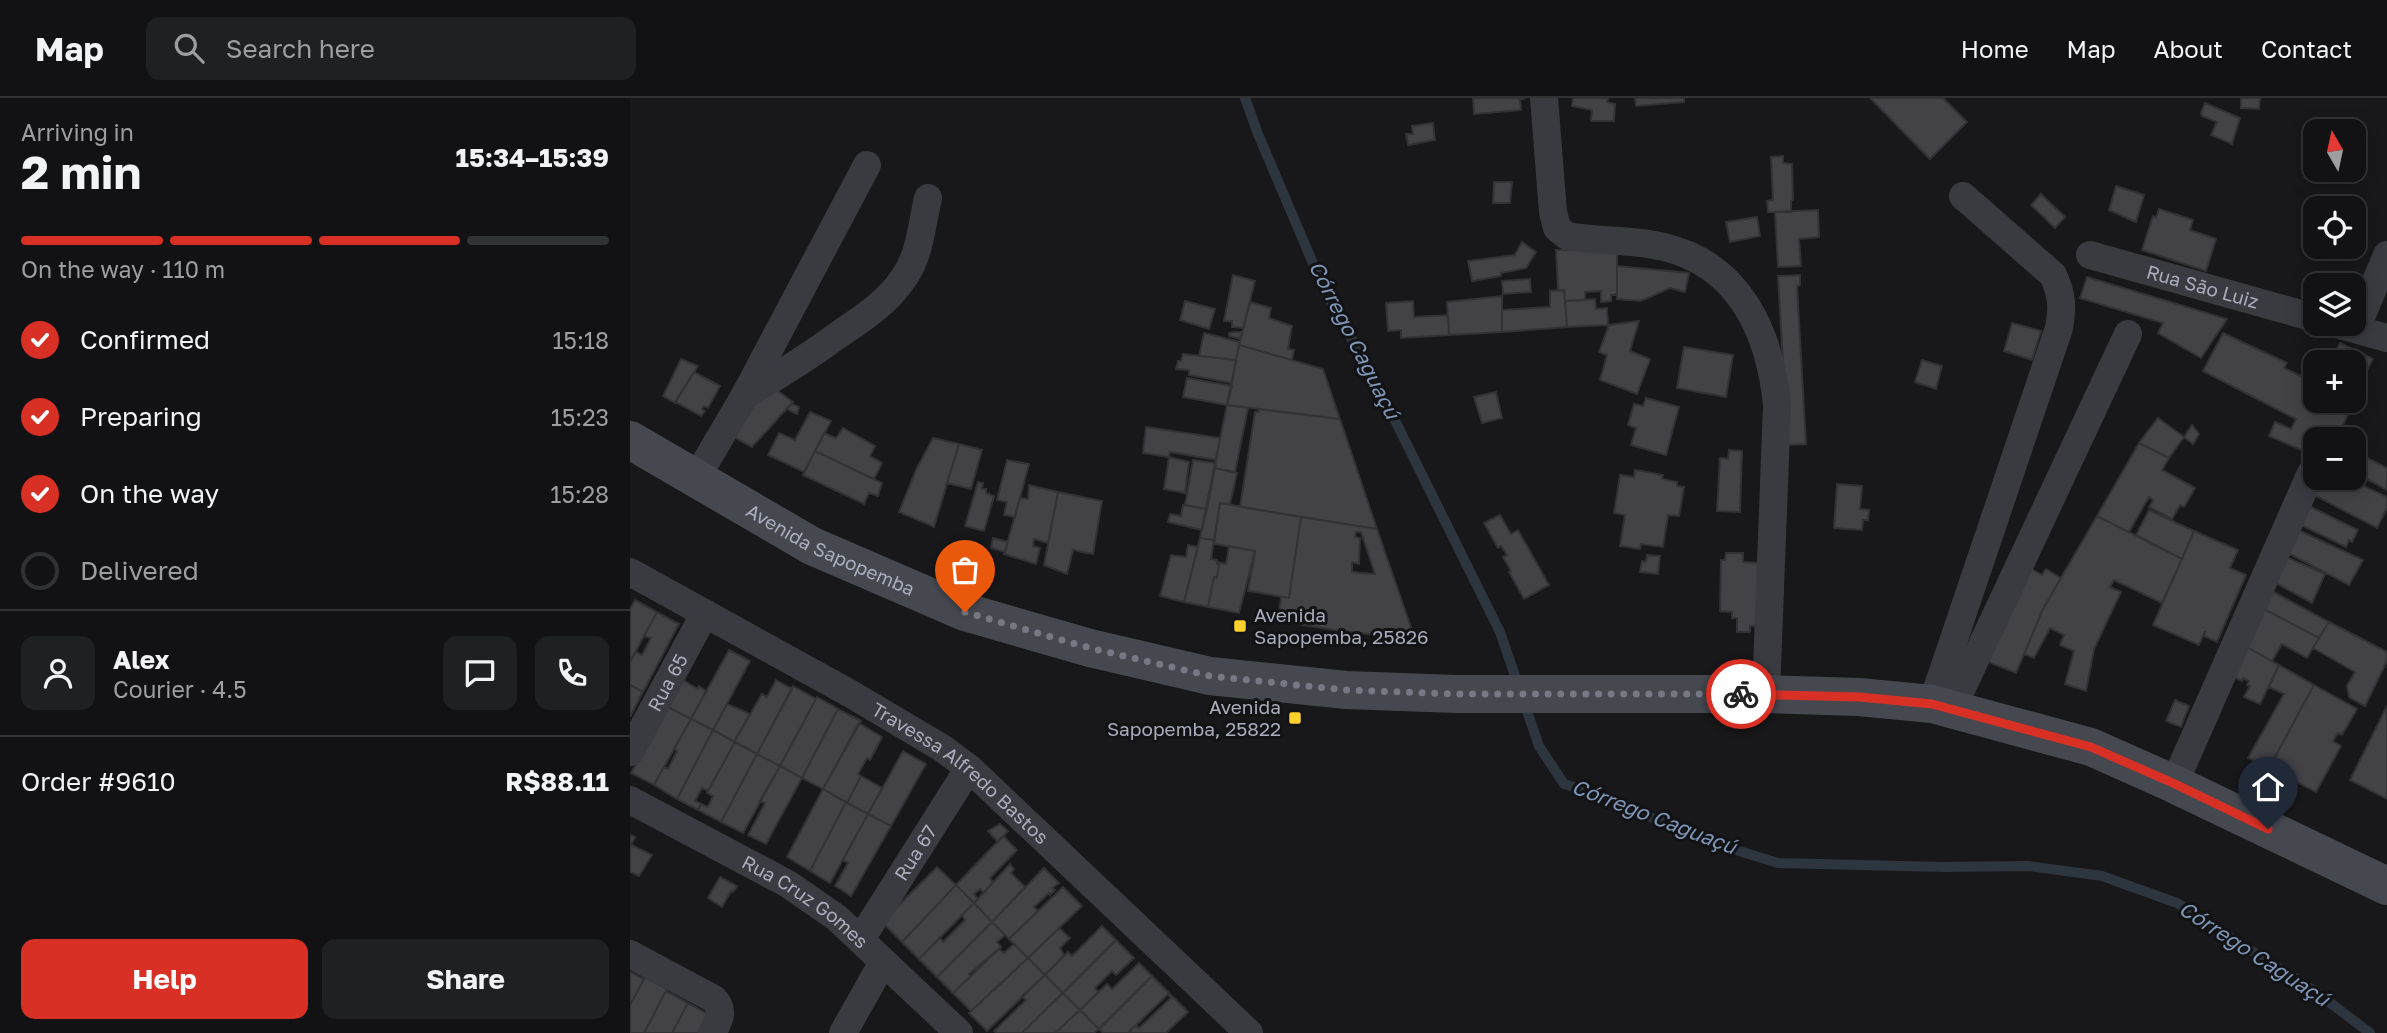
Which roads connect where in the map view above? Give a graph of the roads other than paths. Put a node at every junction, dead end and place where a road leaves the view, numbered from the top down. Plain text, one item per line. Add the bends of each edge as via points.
1 (1544, 98) edge
2 (867, 165) dead end
3 (1963, 196) dead end
4 (928, 198) dead end
5 (2090, 255) dead end
6 (2387, 256) edge
7 (2366, 292) edge
8 (2303, 315) edge
9 (2366, 332) edge
10 (2128, 334) dead end
11 (2387, 338) edge
12 (745, 395) junction
13 (630, 440) edge
14 (695, 480) junction
15 (2303, 490) edge
16 (630, 572) edge
17 (705, 613) junction
18 (1766, 694) junction
19 (1942, 706) junction
20 (630, 752) edge
21 (969, 768) junction
22 (2175, 784) junction
23 (630, 800) edge
24 (2386, 884) edge
25 (861, 939) junction
26 (630, 954) edge
27 (883, 962) junction
28 (716, 1023) edge
29 (1233, 1027) edge
30 (843, 1033) edge
31 (959, 1033) edge

1 - 18 street via 1557,228 1567,236 1660,246 1693,255 1719,273 1750,311 1766,345 1777,405
2 - 12 street
3 - 19 street via 2053,275 2063,307
4 - 12 street via 917,248 907,274 892,294 796,365
5 - 8 street, Rua São Luiz
6 - 7 street
9 - 11 street
10 - 19 street
12 - 14 street
13 - 14 main road, Avenida Sapopemba
14 - 18 main road, Avenida Sapopemba via 812,546 965,612 1210,676 1346,690 1456,694
15 - 22 street
16 - 17 street, Travessa Alfredo Bastos
17 - 20 street, Rua 65
17 - 21 street, Travessa Alfredo Bastos via 931,741
18 - 19 main road, Avenida Sapopemba
19 - 22 main road, Avenida Sapopemba via 2091,747
21 - 25 street, Rua 67
21 - 29 street, Travessa Alfredo Bastos
22 - 24 main road, Avenida Sapopemba
23 - 25 street, Rua Cruz Gomes via 788,884
25 - 27 street, Rua Cruz Gomes
26 - 28 street via 714,999 719,1005
27 - 30 street
27 - 31 street, Rua Cruz Gomes

